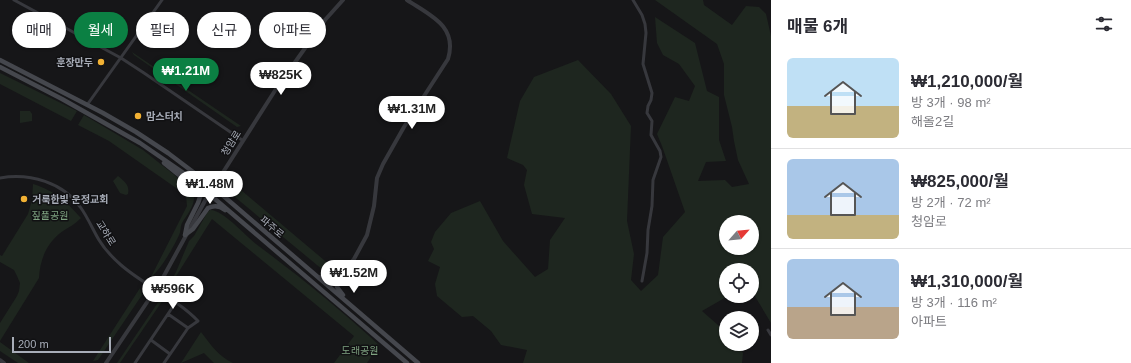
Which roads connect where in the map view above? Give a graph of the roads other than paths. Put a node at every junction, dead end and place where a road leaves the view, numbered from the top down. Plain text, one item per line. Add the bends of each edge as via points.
1 (14, 0) edge
2 (162, 0) edge
3 (343, 0) edge
4 (407, 0) edge
5 (633, 0) edge
6 (121, 58) junction
7 (0, 60) edge
8 (0, 66) edge
9 (87, 104) junction
10 (242, 140) junction
11 (153, 152) junction
12 (221, 174) junction
13 (197, 175) junction
14 (0, 178) edge
15 (213, 188) junction
16 (209, 193) junction
17 (226, 199) junction
18 (186, 235) junction
19 (262, 239) junction
20 (311, 272) junction
21 (338, 278) junction
22 (642, 281) dead end
23 (156, 290) junction
24 (176, 302) junction
25 (357, 310) junction
26 (168, 314) junction
27 (188, 328) junction
28 (768, 330) dead end
29 (771, 334) edge
30 (151, 340) junction
31 (170, 354) junction
32 (0, 360) edge
33 (4, 363) edge
34 (106, 363) edge
35 (135, 363) edge
36 (164, 363) edge
37 (407, 363) edge
38 (418, 363) edge

1 - 6 street
2 - 6 street
3 - 10 street, 청암로 via 298,56
4 - 21 street via 442,25 448,33 451,50 448,59 382,164 367,235 354,259
5 - 22 street via 645,24 643,64 652,92 647,113 652,121 651,135 661,157 653,180
6 - 9 street
6 - 10 street
7 - 9 main road, 파주로
8 - 11 main road, 파주로
9 - 13 main road, 파주로 via 136,132
10 - 12 street, 청암로
11 - 16 main road, 파주로
11 - 18 main road via 198,191 200,197 187,225
12 - 13 main road via 213,179
12 - 15 street, 청암로
12 - 17 main road via 219,186
13 - 15 main road, 파주로
14 - 23 street, 교하로 via 34,178 64,190 81,207 100,241 116,261
15 - 16 street, 청암로
15 - 17 main road, 파주로
16 - 18 street, 청암로
16 - 19 main road, 파주로
17 - 20 main road, 파주로
18 - 19 main road via 208,208 215,206 222,208
18 - 23 street, 청암로
19 - 37 main road, 파주로
20 - 21 main road via 327,280
20 - 25 main road, 파주로
21 - 25 main road via 337,287
23 - 24 street, 교하로
23 - 34 street, 청암로
24 - 26 street
24 - 27 street, 교하로 via 198,320
25 - 38 main road, 파주로
26 - 27 street
26 - 30 street
27 - 31 street
28 - 29 street
30 - 31 street
30 - 35 street
31 - 36 street
32 - 33 street

